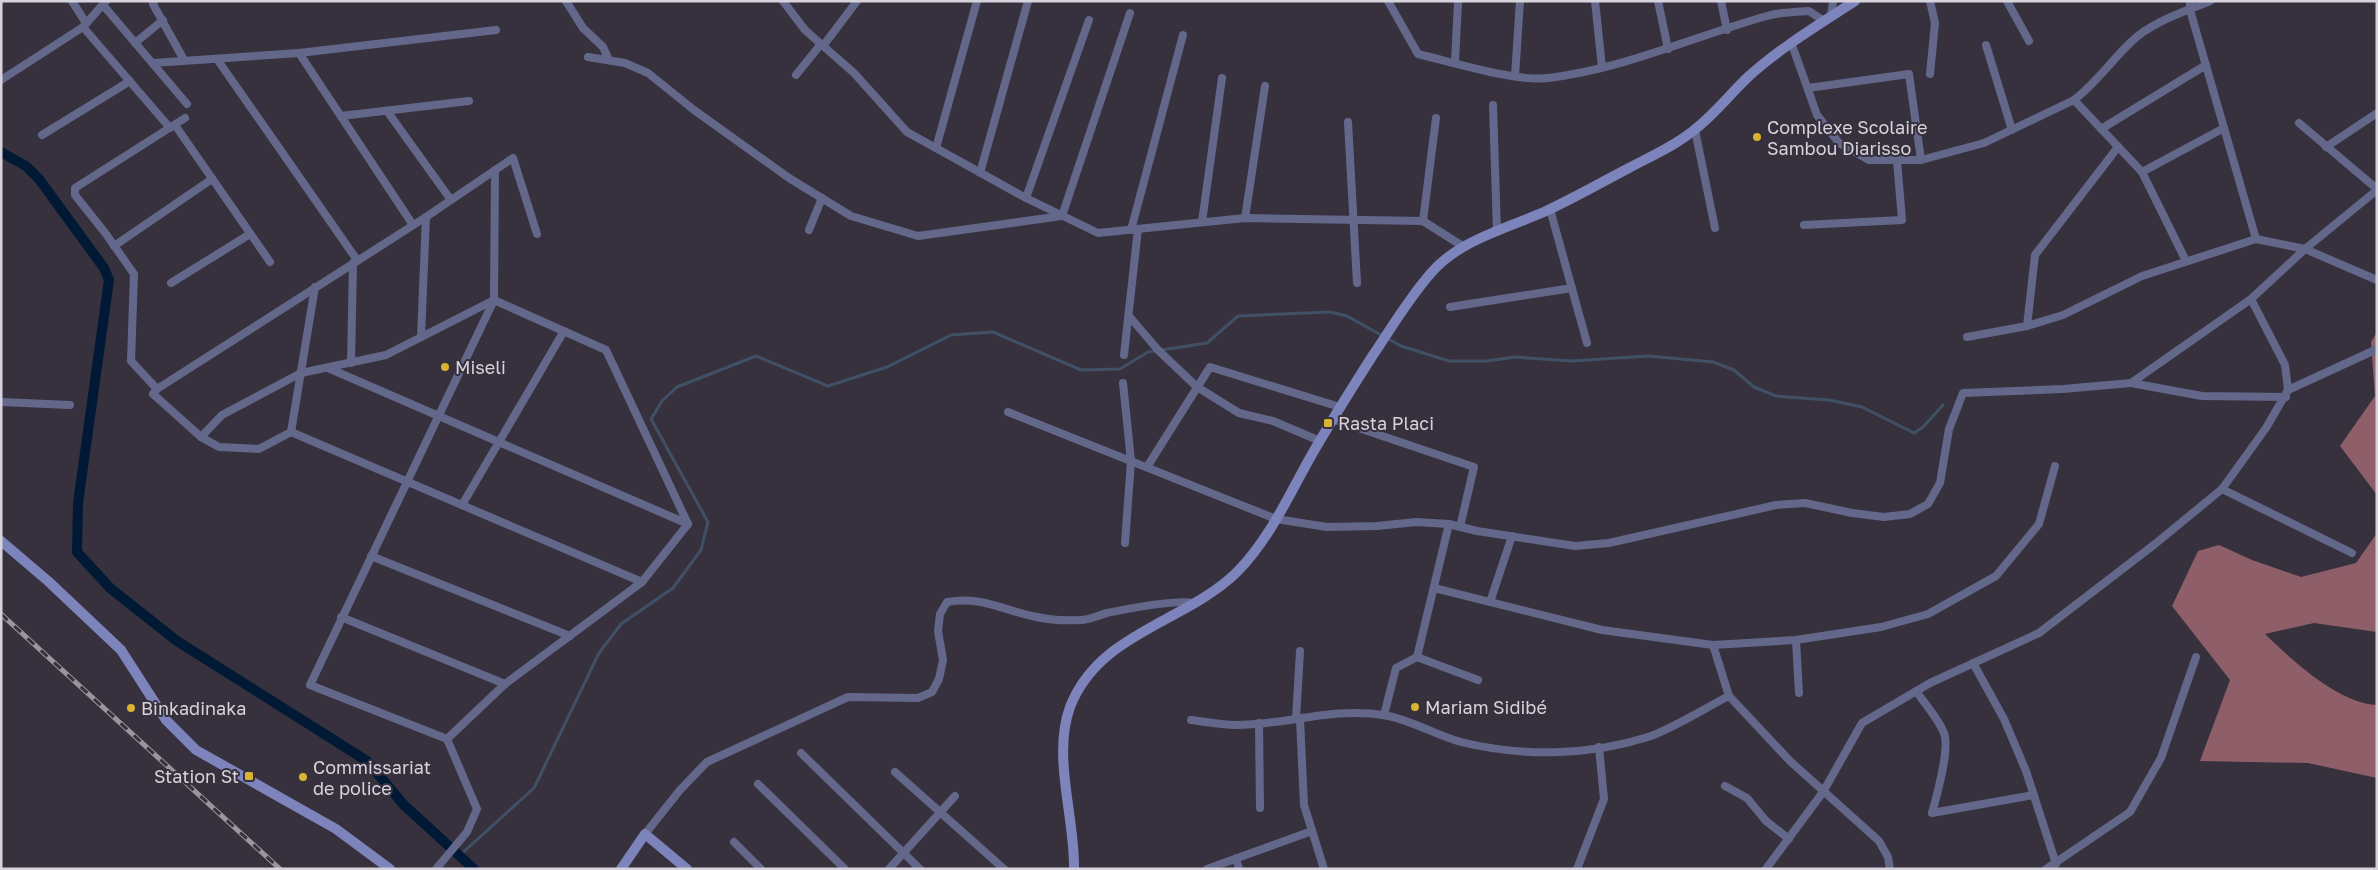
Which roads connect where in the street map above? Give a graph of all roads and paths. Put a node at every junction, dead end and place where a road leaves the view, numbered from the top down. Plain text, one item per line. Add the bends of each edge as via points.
1 (72, 1) edge
2 (154, 1) edge
3 (566, 1) edge
4 (782, 1) edge
5 (857, 1) edge
6 (977, 1) edge
7 (1028, 1) edge
8 (1388, 1) edge
9 (1458, 1) edge
10 (1520, 1) edge
11 (1595, 1) edge
12 (1658, 1) edge
13 (1721, 1) edge
14 (1833, 1) edge
15 (1855, 1) edge
16 (1930, 1) edge
17 (2007, 1) edge
18 (2190, 1) edge
19 (2210, 1) edge
20 (104, 3) edge
21 (2190, 10) junction
22 (1130, 13) dead end
23 (1828, 19) junction
24 (163, 20) junction
25 (1088, 20) dead end
26 (85, 25) junction
27 (496, 30) dead end
28 (1726, 30) junction
29 (1183, 35) dead end
30 (2028, 41) dead end
31 (1791, 42) junction
32 (135, 43) junction
33 (822, 45) junction
34 (1986, 45) dead end
35 (1668, 49) junction
36 (299, 53) junction
37 (588, 57) dead end
38 (217, 58) junction
39 (184, 60) junction
40 (609, 60) junction
41 (153, 63) junction
42 (1455, 63) junction
43 (2206, 65) junction
44 (1602, 67) junction
45 (1930, 74) dead end
46 (796, 75) dead end
47 (1515, 76) junction
48 (1222, 78) dead end
49 (1, 80) edge
50 (130, 81) junction
51 (1265, 86) dead end
52 (1808, 88) junction
53 (2074, 100) junction
54 (469, 101) dead end
55 (187, 104) dead end
56 (1493, 105) dead end
57 (387, 111) junction
58 (341, 116) junction
59 (2376, 117) edge
60 (185, 118) dead end
61 (1436, 118) dead end
62 (1348, 122) dead end
63 (2299, 123) dead end
64 (173, 127) junction
65 (2224, 128) junction
66 (2102, 129) junction
67 (1695, 130) junction
68 (2012, 130) junction
69 (42, 135) dead end
70 (2118, 147) junction
71 (2326, 147) junction
72 (936, 148) junction
73 (1897, 160) junction
74 (1921, 160) junction
75 (495, 170) junction
76 (2142, 172) junction
77 (980, 173) junction
78 (212, 179) junction
79 (2377, 190) edge
80 (822, 198) junction
81 (1026, 198) junction
82 (451, 200) junction
83 (1550, 209) junction
84 (1062, 216) junction
85 (426, 217) junction
86 (1245, 218) junction
87 (1354, 220) junction
88 (1423, 221) junction
89 (1202, 222) junction
90 (413, 225) junction
91 (1804, 225) dead end
92 (1715, 228) dead end
93 (809, 230) dead end
94 (1134, 230) junction
95 (1498, 232) junction
96 (250, 234) junction
97 (537, 234) dead end
98 (2256, 239) junction
99 (114, 246) junction
100 (1464, 247) junction
101 (2305, 249) junction
102 (2186, 261) junction
103 (270, 262) dead end
104 (355, 262) junction
105 (2377, 280) edge
106 (171, 283) dead end
107 (1357, 283) dead end
108 (315, 287) junction
109 (1572, 288) junction
110 (2252, 299) junction
111 (494, 300) junction
112 (1450, 307) dead end
113 (1129, 316) junction
114 (2027, 326) junction
115 (564, 331) junction
116 (421, 337) junction
117 (1967, 337) dead end
118 (1587, 344) dead end
119 (2375, 350) dead end
120 (1124, 355) dead end
121 (350, 363) junction
122 (328, 368) junction
123 (300, 373) junction
124 (1123, 383) dead end
125 (2131, 383) junction
126 (1197, 387) junction
127 (157, 389) junction
128 (2287, 394) junction
129 (1, 402) edge
130 (70, 405) dead end
131 (1340, 407) junction
132 (1008, 412) dead end
133 (438, 416) junction
134 (1332, 418) junction
135 (291, 432) junction
136 (201, 437) junction
137 (1320, 441) junction
138 (499, 442) junction
139 (1131, 461) junction
140 (2055, 466) dead end
141 (1147, 467) junction
142 (406, 481) junction
143 (2222, 489) junction
144 (462, 505) junction
145 (1276, 519) junction
146 (688, 524) junction
147 (1449, 524) junction
148 (1460, 527) junction
149 (1512, 536) junction
150 (1, 541) edge
151 (1125, 543) dead end
152 (2352, 553) dead end
153 (371, 556) junction
154 (642, 582) junction
155 (1434, 588) junction
156 (1490, 602) junction
157 (1194, 603) junction
158 (341, 617) junction
159 (570, 636) junction
160 (1796, 640) junction
161 (1713, 645) junction
162 (1300, 651) dead end
163 (1417, 657) junction
164 (2196, 657) dead end
165 (1973, 663) junction
166 (1478, 680) dead end
167 (505, 684) junction
168 (1916, 691) junction
169 (1799, 693) dead end
170 (1729, 696) junction
171 (1384, 715) junction
172 (1298, 719) junction
173 (1191, 720) dead end
174 (1259, 723) junction
175 (447, 739) junction
176 (1599, 747) junction
177 (800, 753) dead end
178 (895, 772) dead end
179 (758, 784) dead end
180 (1725, 786) dead end
181 (1823, 792) junction
182 (2034, 795) junction
183 (955, 796) dead end
184 (1260, 808) dead end
185 (940, 812) junction
186 (1312, 831) junction
187 (645, 834) junction
188 (1789, 839) junction
189 (734, 842) dead end
190 (903, 853) junction
191 (1236, 858) junction
192 (2056, 864) junction
193 (390, 869) edge
194 (436, 869) edge
195 (621, 869) edge
196 (687, 869) edge
197 (761, 869) edge
198 (845, 869) edge
199 (889, 869) edge
200 (920, 869) edge
201 (1004, 869) edge
202 (1074, 869) edge
203 (1207, 869) edge
204 (1240, 869) edge
205 (1324, 869) edge
206 (1577, 869) edge
207 (1766, 869) edge
208 (1890, 869) edge
209 (2046, 869) edge

1 - 26 street
2 - 24 street
3 - 40 street via 583,28 603,47
4 - 33 street
5 - 33 street
6 - 72 street
7 - 77 street
8 - 42 street via 1418,54
9 - 42 street
10 - 47 street
11 - 44 street
12 - 35 street
13 - 28 street
14 - 23 street
15 - 23 street
16 - 45 street via 1936,22
17 - 30 street
18 - 21 street
19 - 21 street
20 - 26 street
20 - 32 street
21 - 43 street
21 - 53 street via 2157,24 2132,41 2090,88
22 - 84 street
23 - 28 street via 1809,11 1769,15
23 - 31 street
24 - 32 street
24 - 39 street
25 - 81 street
26 - 49 street
26 - 50 street
27 - 36 street
28 - 35 street
29 - 94 street
31 - 52 street
31 - 67 street via 1750,76
32 - 41 street
33 - 46 street
33 - 72 street via 854,73 907,132
34 - 68 street
35 - 44 street
36 - 38 street
36 - 58 street
37 - 40 street
38 - 39 street
38 - 104 street
39 - 41 street
40 - 80 street via 648,73 694,110
41 - 55 street
42 - 47 street
43 - 65 street
43 - 66 street
44 - 47 street via 1548,78
48 - 89 street
50 - 64 street
50 - 69 street
51 - 86 street
52 - 73 street via 1818,115 1839,143 1869,160
52 - 74 street via 1910,74
53 - 66 street
53 - 68 street
54 - 57 street
56 - 95 street
57 - 58 street
57 - 82 street
58 - 90 street
59 - 71 street
60 - 64 street
61 - 88 street
62 - 87 street
63 - 71 street
64 - 78 street
64 - 99 street via 75,188 75,195
65 - 76 street
65 - 98 street
66 - 70 street
67 - 83 street
67 - 92 street
68 - 74 street via 1984,144
70 - 76 street
70 - 114 street via 2035,255
71 - 79 street
72 - 77 street
73 - 74 street
73 - 91 street via 1902,220
75 - 82 street
75 - 97 street via 513,158
75 - 111 street
76 - 102 street
77 - 81 street
78 - 96 street
78 - 99 street
79 - 101 street
80 - 84 street via 851,216 918,236
80 - 93 street
81 - 84 street
82 - 85 street
83 - 95 street
83 - 109 street
84 - 94 street via 1098,233
85 - 90 street
85 - 116 street
86 - 87 street
86 - 89 street
87 - 88 street
87 - 107 street
88 - 100 street
89 - 94 street
90 - 104 street
94 - 113 street
95 - 100 street
96 - 103 street
96 - 106 street
98 - 101 street
98 - 102 street
99 - 127 street via 134,274 131,361
100 - 131 street via 1433,270 1401,312
101 - 105 street
101 - 110 street
102 - 114 street via 2142,276 2063,315
104 - 108 street
104 - 121 street
108 - 123 street
108 - 127 street
109 - 112 street
109 - 118 street
110 - 125 street
110 - 128 street via 2285,365
111 - 115 street
111 - 116 street
111 - 133 street
113 - 120 street
113 - 126 street via 1158,350
114 - 117 street
115 - 138 street
115 - 146 street via 606,350
116 - 121 street via 386,355
119 - 128 street
121 - 122 street
122 - 123 street
122 - 133 street
123 - 135 street
123 - 136 street via 222,415
124 - 139 street
125 - 128 street via 2202,396
125 - 149 street via 1963,393 1949,428 1940,484 1928,504 1910,514 1852,513 1805,503 1776,505 1609,543 1574,546
126 - 131 street via 1210,367
126 - 137 street via 1239,413 1273,421
126 - 141 street
127 - 136 street via 153,394
128 - 143 street
129 - 130 street
131 - 134 street
132 - 139 street
133 - 138 street
133 - 142 street
134 - 137 street
134 - 148 street via 1474,467
135 - 136 street via 259,449 220,447
135 - 142 street
137 - 145 street
138 - 144 street
138 - 146 street
139 - 141 street
139 - 151 street
140 - 160 street via 2039,524 1996,576 1928,614 1881,627
141 - 145 street
142 - 144 street
142 - 153 street
143 - 152 street
143 - 165 street via 2039,633
144 - 154 street
145 - 147 street via 1327,527 1416,522
145 - 157 street via 1256,550 1236,572
146 - 154 street
147 - 148 street
147 - 155 street
148 - 149 street
149 - 156 street
150 - 193 street via 121,650 166,720 196,750 336,829
153 - 158 street
153 - 159 street
154 - 159 street
155 - 156 street
155 - 163 street
156 - 161 street via 1602,630
157 - 187 street via 1145,607 1084,620 1051,620 990,603 965,599 947,602 940,614 938,631 943,660 932,692 918,698 848,697 707,762
157 - 202 street via 1134,635 1106,655 1091,671 1070,709 1065,733 1064,775
158 - 167 street
158 - 175 street via 310,685
159 - 167 street
160 - 161 street
160 - 169 street
161 - 170 street
162 - 172 street
163 - 166 street
163 - 171 street via 1396,668
164 - 192 street via 2161,758 2130,812
165 - 168 street
165 - 182 street via 2004,719
167 - 175 street
168 - 181 street via 1862,723
168 - 182 street via 1944,734 1940,783 1932,813
170 - 176 street via 1649,736
170 - 181 street
171 - 172 street via 1336,712
171 - 176 street via 1460,742 1506,751 1536,754
172 - 174 street
172 - 186 street via 1304,805
173 - 174 street via 1236,725
174 - 184 street
175 - 194 street via 477,809 467,832
176 - 206 street via 1604,800
177 - 190 street
178 - 185 street
179 - 198 street
180 - 188 street via 1747,798 1766,821
181 - 188 street
181 - 208 street via 1879,841 1888,857
182 - 192 street
183 - 185 street
185 - 190 street
185 - 201 street
186 - 191 street
186 - 205 street
187 - 195 street
187 - 196 street
188 - 207 street
189 - 197 street
190 - 199 street
190 - 200 street
191 - 203 street
191 - 204 street
192 - 209 street

